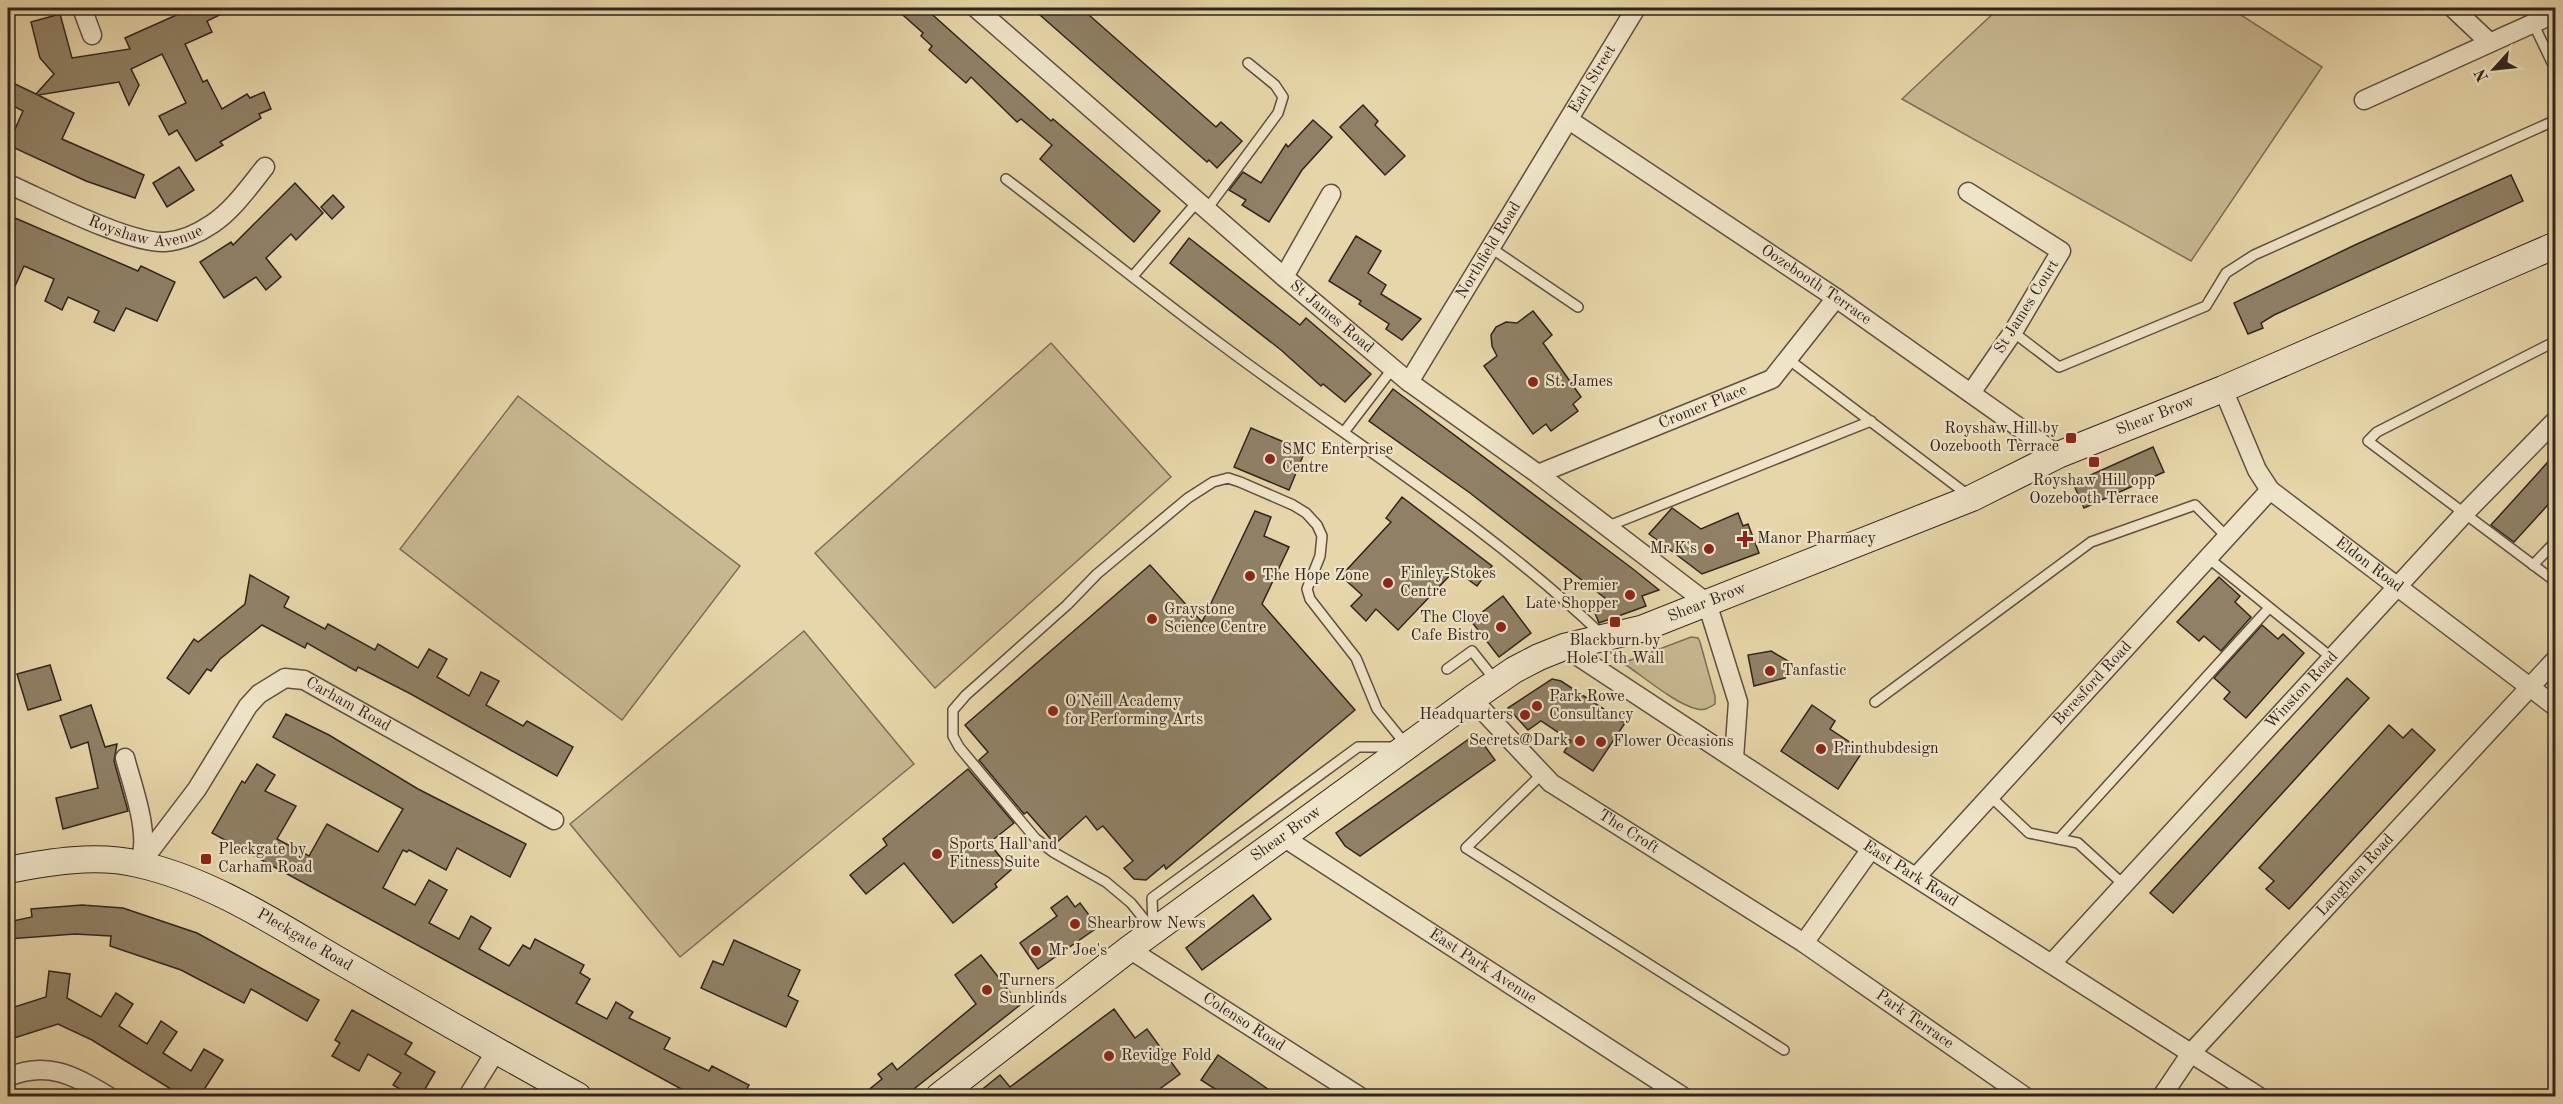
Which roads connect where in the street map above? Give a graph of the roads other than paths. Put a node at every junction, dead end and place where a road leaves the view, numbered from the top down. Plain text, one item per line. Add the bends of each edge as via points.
1 (82, 8) edge
2 (976, 8) edge
3 (1636, 8) edge
4 (2453, 8) edge
5 (2556, 13) edge
6 (2533, 23) junction
7 (92, 35) dead end
8 (2488, 42) junction
9 (1248, 63) dead end
10 (2556, 71) edge
11 (2364, 100) dead end
12 (1569, 120) junction
13 (2556, 120) edge
14 (265, 167) dead end
15 (1006, 178) dead end
16 (8, 184) edge
17 (1968, 192) dead end
18 (1331, 194) dead end
19 (1202, 205) junction
20 (2556, 245) edge
21 (1491, 248) junction
22 (1133, 276) junction
23 (1284, 277) junction
24 (1836, 298) junction
25 (1578, 307) dead end
26 (2013, 332) junction
27 (2556, 341) edge
28 (1788, 359) junction
29 (1393, 368) junction
30 (1409, 382) junction
31 (2223, 389) junction
32 (1971, 393) junction
33 (2556, 420) edge
34 (1871, 421) junction
35 (1344, 432) junction
36 (2058, 455) junction
37 (1538, 474) junction
38 (2270, 490) junction
39 (1972, 498) junction
40 (2464, 514) junction
41 (1606, 527) junction
42 (2226, 536) junction
43 (2556, 541) edge
44 (2207, 557) junction
45 (2533, 565) junction
46 (2556, 582) edge
47 (2399, 585) junction
48 (1707, 603) junction
49 (2269, 608) junction
50 (1605, 638) junction
51 (1564, 647) junction
52 (2332, 658) junction
53 (2556, 659) edge
54 (1447, 669) dead end
55 (1496, 682) junction
56 (2529, 685) junction
57 (1472, 699) junction
58 (1875, 702) dead end
59 (2556, 707) edge
60 (1407, 746) junction
61 (126, 758) dead end
62 (1734, 758) junction
63 (1542, 774) junction
64 (1990, 796) junction
65 (554, 820) dead end
66 (1283, 837) junction
67 (2059, 839) junction
68 (1871, 849) junction
69 (139, 864) junction
70 (8, 870) edge
71 (1916, 877) junction
72 (2124, 885) junction
73 (1153, 931) junction
74 (1804, 943) junction
75 (1129, 949) junction
76 (2052, 963) junction
77 (1784, 1050) dead end
78 (496, 1051) junction
79 (2191, 1053) junction
80 (8, 1077) edge
81 (108, 1096) edge
82 (468, 1096) edge
83 (578, 1096) edge
84 (939, 1096) edge
85 (1359, 1096) edge
86 (1682, 1096) edge
87 (2024, 1096) edge
88 (2162, 1096) edge
89 (2258, 1096) edge

1 - 7 street
2 - 19 street, St James Road
3 - 12 street, Earl Street
4 - 8 street
5 - 6 street
6 - 8 street
6 - 10 lane
8 - 11 street
9 - 19 lane via 1283,97 1278,113
12 - 21 street, Northfield Road
12 - 24 street, Oozebooth Terrace
13 - 26 lane via 2254,255 2226,273 2206,306 2059,368
14 - 16 street, Royshaw Avenue via 211,225 166,242 140,240
15 - 22 lane
17 - 26 street, St James Court via 2061,251
18 - 23 street
19 - 22 lane
19 - 23 street, St James Road
20 - 31 main road, Shear Brow
21 - 25 lane
21 - 30 street, Northfield Road
22 - 35 lane
23 - 29 street, St James Road
24 - 28 street, Cromer Place
24 - 32 street, Oozebooth Terrace
26 - 32 street, St James Court
27 - 40 lane via 2377,432 2368,441
28 - 34 lane
28 - 37 street, Cromer Place via 1772,379
29 - 30 street, St James Road
29 - 35 lane
30 - 37 street, St James Road
31 - 36 main road, Shear Brow
31 - 38 street, Eldon Road via 2257,471
32 - 36 street, Oozebooth Terrace
33 - 40 street, Winston Road
34 - 39 lane
34 - 41 lane
35 - 50 lane via 1556,590
36 - 39 main road, Shear Brow
37 - 41 street, St James Road
38 - 42 street, Beresford Road
38 - 47 street, Eldon Road
39 - 48 main road, Shear Brow
40 - 45 lane
40 - 47 street, Winston Road
41 - 48 street, St James Road
42 - 44 street, Beresford Road
42 - 58 lane via 2195,505 2091,542
43 - 45 lane
44 - 49 lane
44 - 64 street, Beresford Road
45 - 46 lane
47 - 52 street, Winston Road
47 - 56 street, Eldon Road
48 - 50 main road, Shear Brow via 1641,629
48 - 62 street via 1738,702
49 - 52 lane
49 - 67 lane
50 - 51 main road, Shear Brow
51 - 55 main road, Shear Brow
51 - 62 street, East Park Road
52 - 72 street, Winston Road
53 - 56 street, Langham Road
54 - 55 lane via 1472,651
55 - 57 main road, Shear Brow
56 - 59 street, Eldon Road
56 - 79 street, Langham Road
57 - 60 main road, Shear Brow
57 - 63 street, The Croft
60 - 66 main road, Shear Brow
60 - 73 lane via 1358,747 1152,898
60 - 73 lane via 1377,709 1356,658 1310,600 1307,590 1320,556 1322,536 1317,525 1293,505 1228,478 1213,482 1188,498 1096,574 953,710 953,736 959,747 1035,838 1106,882 1131,903
61 - 69 street via 142,831 143,855
62 - 68 street, East Park Road
63 - 74 street, The Croft
63 - 77 lane via 1466,848
64 - 67 lane via 2029,833
64 - 71 street, Beresford Road
65 - 69 street, Carham Road via 304,680 285,678 272,684 248,706 196,789
66 - 73 main road, Shear Brow
66 - 86 street, East Park Avenue
67 - 72 lane via 2078,843
68 - 71 street, East Park Road
68 - 74 street
69 - 70 main road, Pleckgate Road via 84,860
69 - 78 main road, Pleckgate Road via 246,907
71 - 76 street, East Park Road
72 - 76 street, Winston Road
73 - 75 main road, Shear Brow
74 - 87 street, Park Terrace
75 - 84 main road, Shear Brow
75 - 85 street, Colenso Road
76 - 79 street, East Park Road
78 - 82 street
78 - 83 main road, Pleckgate Road
79 - 88 street, Langham Road
79 - 89 street, East Park Road
80 - 81 street via 50,1068

